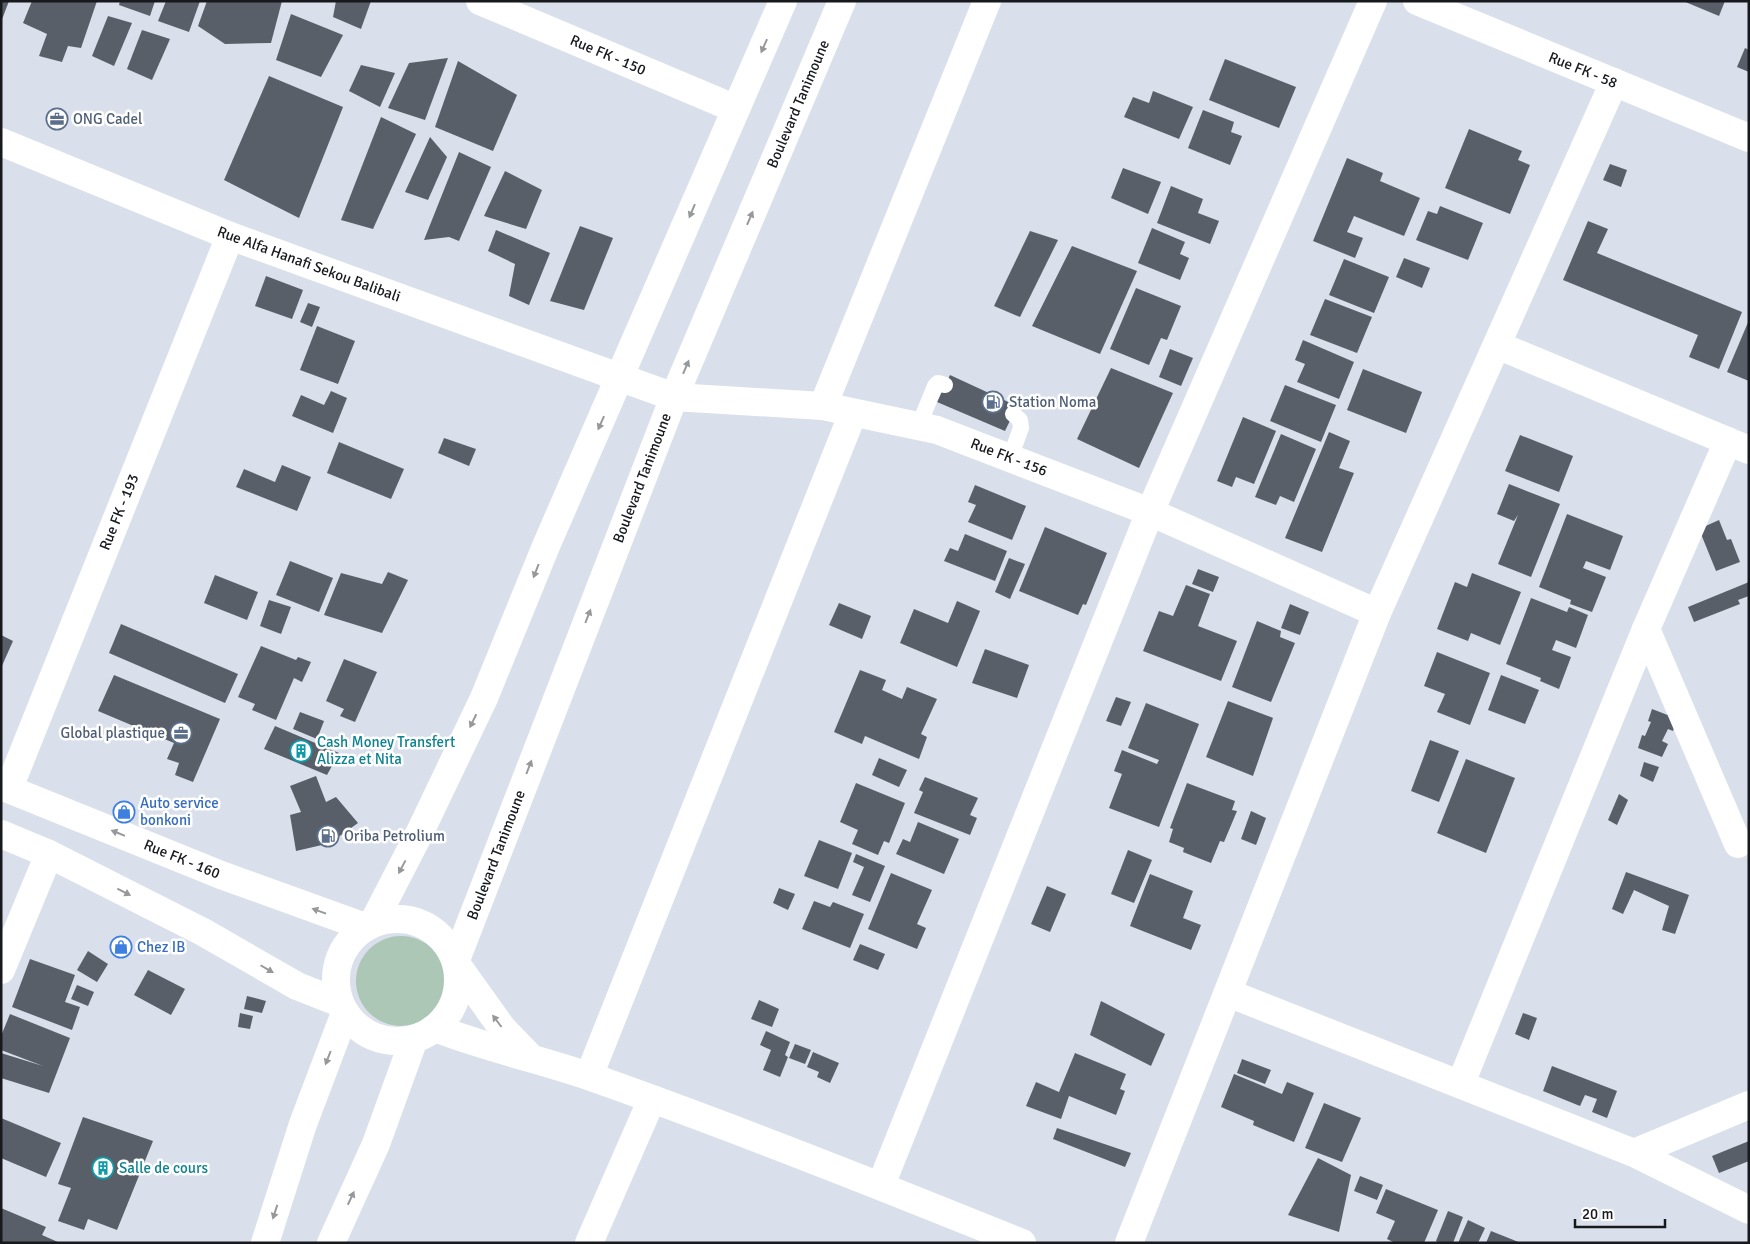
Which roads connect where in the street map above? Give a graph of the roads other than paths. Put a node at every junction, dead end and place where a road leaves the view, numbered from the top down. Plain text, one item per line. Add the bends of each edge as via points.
1 (480, 1) edge
2 (783, 1) edge
3 (842, 1) edge
4 (987, 1) edge
5 (1373, 1) edge
6 (1417, 1) edge
7 (1614, 82) junction
8 (736, 109) junction
9 (1749, 138) edge
10 (1, 142) edge
11 (230, 236) junction
12 (1496, 345) junction
13 (621, 378) junction
14 (945, 385) dead end
15 (674, 396) junction
16 (824, 406) junction
17 (854, 413) junction
18 (1013, 414) dead end
19 (919, 425) junction
20 (1738, 446) edge
21 (1010, 458) junction
22 (1150, 512) junction
23 (1378, 612) junction
24 (1646, 629) junction
25 (4, 787) edge
26 (1, 834) edge
27 (1738, 844) dead end
28 (49, 854) junction
29 (369, 925) junction
30 (457, 963) junction
31 (1, 970) edge
32 (1228, 993) junction
33 (343, 1008) junction
34 (425, 1033) junction
35 (530, 1057) junction
36 (589, 1076) junction
37 (1461, 1083) junction
38 (652, 1099) junction
39 (1749, 1105) edge
40 (1634, 1153) junction
41 (881, 1185) junction
42 (1749, 1210) edge
43 (265, 1243) edge
44 (331, 1243) edge
45 (589, 1243) edge
46 (1022, 1243) edge
47 (1129, 1243) edge

1 - 8 street, Rue FK - 150
2 -> 8 street
15 -> 3 street, Boulevard Tanimoune
4 - 16 street
5 - 22 street
6 - 7 street, Rue FK - 58
7 - 9 street, Rue FK - 58
7 - 12 street
8 -> 13 street
10 - 11 street, Rue Alfa Hanafi Sekou Balibali
11 - 13 street, Rue Alfa Hanafi Sekou Balibali
11 - 25 street, Rue FK - 193 via 15,773
12 - 20 street
12 - 23 street
13 - 15 street, Rue FK - 156
13 -> 29 street via 546,546 488,691 420,832
14 - 19 lane via 938,383 934,386
15 - 16 street, Rue FK - 156
30 -> 15 street, Boulevard Tanimoune
16 - 17 street, Rue FK - 156
17 - 19 street, Rue FK - 156
17 - 36 street
18 - 21 lane via 1020,420 1021,428
19 - 21 street, Rue FK - 156
20 - 24 street
21 - 22 street, Rue FK - 156
22 - 23 street, Rue FK - 156
22 - 41 street
23 - 32 street
24 - 27 street
24 - 37 street
29 -> 25 street, Rue FK - 160 via 221,875
26 - 28 street
28 - 31 street
28 -> 33 street
29 - 30 street via 392,918 413,920 442,937
29 - 33 street via 344,947 338,961 336,975
30 - 34 street via 459,982 456,1000 448,1016
35 -> 30 street via 502,1028
32 - 37 street
32 - 47 street
33 - 34 street via 355,1025 382,1039 399,1041
33 -> 43 street
34 - 35 street
44 -> 34 street
35 - 36 street
36 - 38 street
37 - 40 street
38 - 41 street
38 - 45 street
39 - 40 street
40 - 42 street
41 - 46 street

